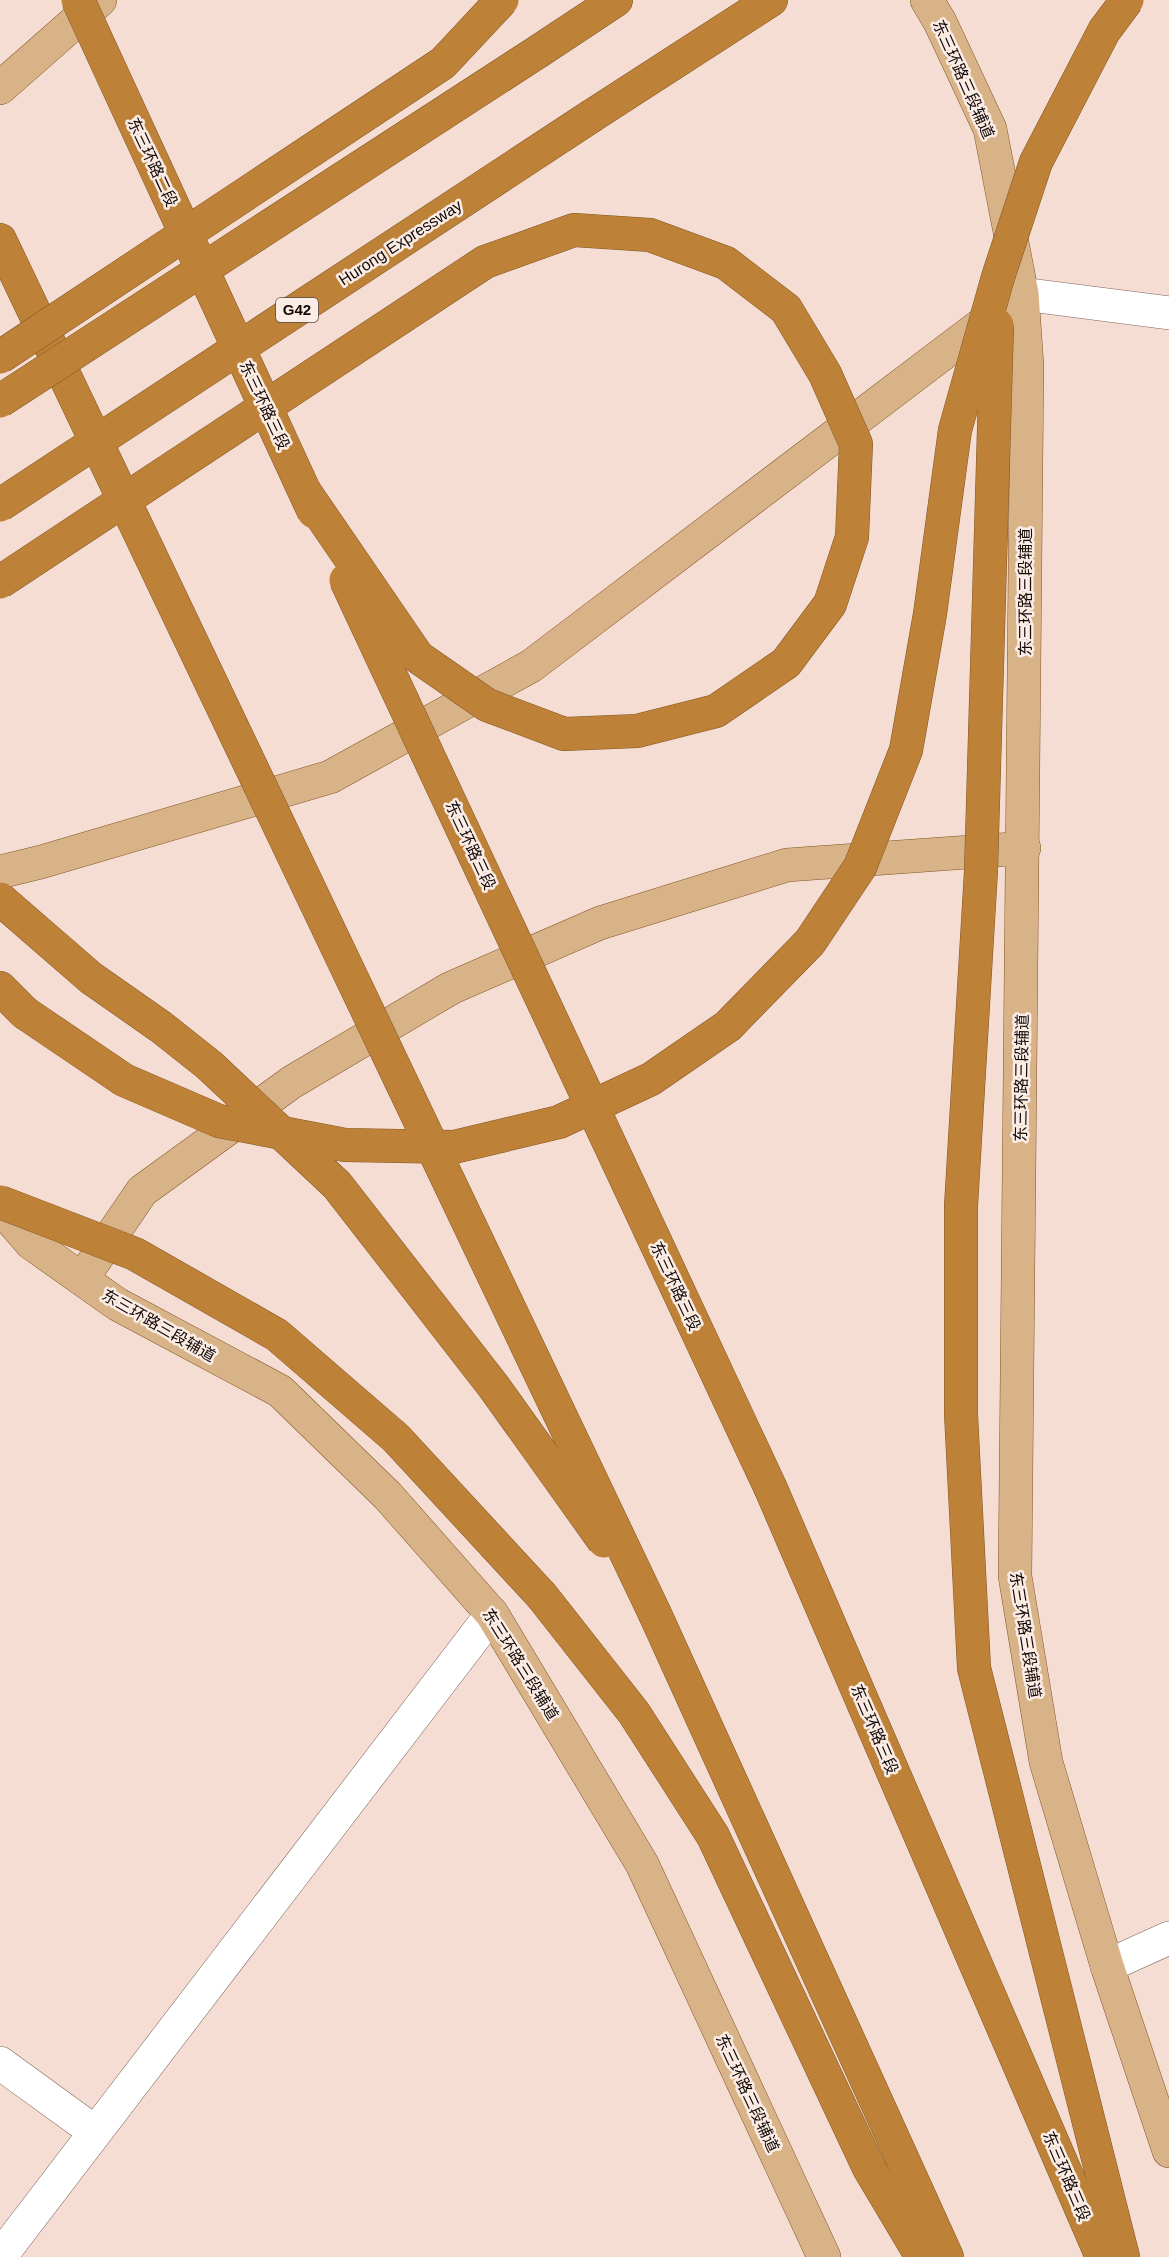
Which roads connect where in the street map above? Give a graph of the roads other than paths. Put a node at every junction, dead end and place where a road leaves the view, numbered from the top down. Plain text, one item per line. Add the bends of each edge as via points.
1 (78, 0) edge
2 (100, 0) edge
3 (502, 0) edge
4 (616, 0) edge
5 (771, 0) edge
6 (927, 0) edge
7 (1127, 0) edge
8 (0, 88) edge
9 (0, 240) edge
10 (1010, 286) junction
11 (1169, 313) edge
12 (228, 325) joint
13 (0, 357) edge
14 (0, 401) edge
15 (305, 492) junction
16 (0, 505) edge
17 (0, 582) edge
18 (1023, 848) junction
19 (0, 872) edge
20 (0, 899) edge
21 (0, 988) edge
22 (0, 1202) edge
23 (0, 1207) edge
24 (82, 1279) junction
25 (492, 1614) junction
26 (655, 1614) junction
27 (1169, 1938) edge
28 (1107, 1966) junction
29 (0, 2063) edge
30 (95, 2132) junction
31 (1169, 2151) edge
32 (0, 2257) edge
33 (824, 2257) edge
34 (922, 2257) edge
35 (947, 2257) edge
36 (1102, 2257) edge
37 (1123, 2257) edge

1 - 12 highway, 东三环路二段, bridge
2 - 8 main road
3 - 13 highway, bridge via 443,63
4 - 14 highway, bridge
5 - 16 highway, Hurong Expressway / G42, bridge
6 - 10 main road, 东三环路三段辅道 via 990,129
7 - 10 highway, bridge via 1104,31 1036,162
9 - 26 highway, bridge
10 - 11 street
10 - 18 main road, 东三环路三段辅道 via 1027,366
10 - 19 main road via 521,672 330,777
10 - 21 highway, bridge via 955,430 930,614 906,750 860,867 810,942 728,1026 651,1079 559,1122 454,1148 345,1144 219,1121 124,1080 25,1013
10 - 37 highway, bridge via 961,1206 960,1414 974,1668
12 - 15 highway, 东三环路三段, bridge
15 - 17 highway, bridge via 418,657 487,705 564,734 637,731 716,711 786,663 830,604 852,537 856,444 825,374 786,309 726,264 650,235 574,230 485,262
15 - 36 highway, 东三环路三段, bridge via 771,1489
18 - 24 main road via 787,865 600,923 451,988 292,1082 142,1191
18 - 28 main road, 东三环路三段辅道 via 1015,1576 1046,1762
20 - 26 highway, bridge via 91,978 209,1065 337,1185 494,1387
22 - 34 highway, bridge via 135,1254 277,1335 396,1438 542,1596 634,1713 712,1836 869,2168
23 - 24 main road, 东三环路三段辅道 via 31,1243
24 - 25 main road, 东三环路三段辅道 via 117,1304 280,1391 388,1496
25 - 30 street
25 - 33 main road, 东三环路三段辅道 via 642,1864
26 - 35 highway
27 - 28 street
28 - 31 main road, 东三环路三段辅道
29 - 30 street
30 - 32 street

